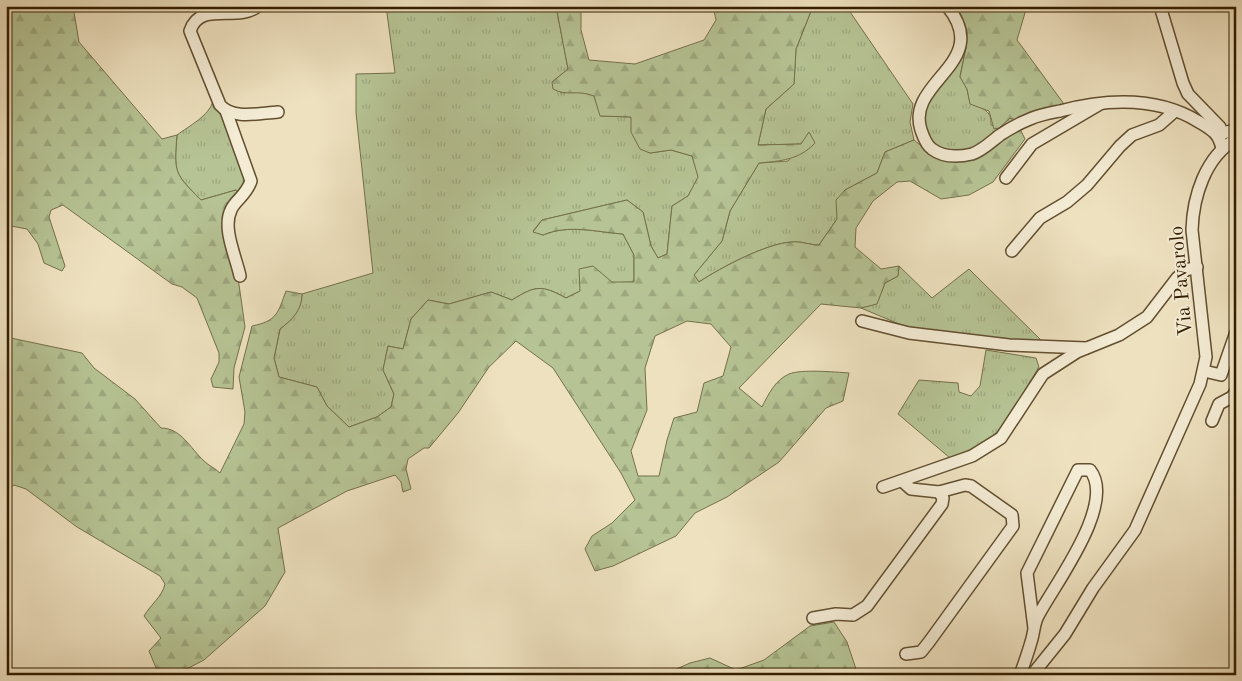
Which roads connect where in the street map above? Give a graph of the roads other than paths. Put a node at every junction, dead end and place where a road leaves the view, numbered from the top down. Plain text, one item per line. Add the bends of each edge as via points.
1 (258, 6) edge
2 (947, 6) edge
3 (1160, 6) edge
4 (1102, 103) junction
5 (226, 111) junction
6 (1175, 111) junction
7 (278, 112) dead end
8 (1236, 130) edge
9 (1236, 139) edge
10 (1221, 140) junction
11 (1006, 178) dead end
12 (1012, 251) dead end
13 (1197, 267) junction
14 (240, 276) dead end
15 (862, 321) dead end
16 (1236, 332) edge
17 (1088, 348) junction
18 (1204, 372) junction
19 (1236, 391) edge
20 (1212, 421) dead end
21 (902, 481) junction
22 (884, 487) dead end
23 (939, 492) junction
24 (813, 618) dead end
25 (1034, 628) junction
26 (906, 654) dead end
27 (1020, 675) edge
28 (1032, 675) edge

1 - 5 street via 243,11 204,14 192,24 193,41
2 - 4 street via 954,14 961,37 959,50 948,71 930,89 919,108 919,124 932,149 957,157 975,153 1032,118
3 - 10 street via 1188,94 1220,127
4 - 6 street via 1166,106
4 - 11 street via 1032,144
5 - 7 street via 234,114
5 - 14 street via 251,181 247,192 231,209 228,223
6 - 10 street via 1210,128
6 - 12 street via 1159,125 1132,135 1100,174 1067,202 1040,218
8 - 10 street
9 - 10 street
10 - 13 street, Via Pavarolo via 1196,196 1192,230
13 - 17 street via 1186,270 1177,278 1146,317 1119,335
13 - 18 street, Via Pavarolo via 1206,357
15 - 17 street via 909,334
16 - 18 street via 1221,375
17 - 21 street via 1043,374 1001,438 972,456
18 - 28 street, Via Pavarolo via 1135,530 1065,634
19 - 20 street via 1219,404
21 - 22 street
21 - 23 street via 911,489
23 - 24 street via 942,504 868,606 853,615
23 - 26 street via 971,486 1006,509 1012,515 1013,526 921,652
25 - 25 street via 1026,573 1073,478 1078,470 1090,470 1097,494 1091,519 1067,568 1036,618
25 - 27 street

